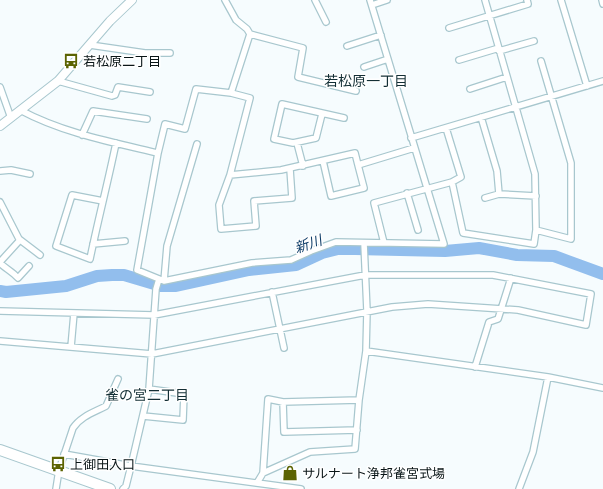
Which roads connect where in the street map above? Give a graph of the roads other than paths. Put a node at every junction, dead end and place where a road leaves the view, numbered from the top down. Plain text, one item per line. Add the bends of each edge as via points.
1 (132, 0) edge
2 (225, 0) edge
3 (315, 0) edge
4 (387, 0) edge
5 (484, 0) edge
6 (527, 0) edge
7 (561, 0) edge
8 (602, 0) edge
9 (371, 2) edge
10 (603, 4) edge
11 (490, 17) junction
12 (326, 22) dead end
13 (450, 28) dead end
14 (250, 34) junction
15 (380, 35) junction
16 (534, 41) dead end
17 (90, 45) junction
18 (347, 46) dead end
19 (499, 49) junction
20 (170, 53) dead end
21 (388, 59) junction
22 (459, 60) dead end
23 (541, 61) dead end
24 (364, 67) dead end
25 (507, 77) junction
26 (58, 80) junction
27 (603, 81) edge
28 (587, 86) junction
29 (0, 87) edge
30 (470, 89) dead end
31 (356, 91) dead end
32 (150, 92) dead end
33 (231, 93) junction
34 (551, 97) junction
35 (516, 106) junction
36 (20, 110) junction
37 (322, 114) junction
38 (481, 117) junction
39 (10, 118) junction
40 (147, 118) dead end
41 (344, 118) dead end
42 (0, 126) edge
43 (446, 128) junction
44 (82, 135) junction
45 (411, 138) junction
46 (116, 143) junction
47 (297, 143) junction
48 (197, 144) dead end
49 (414, 148) junction
50 (158, 152) junction
51 (323, 161) junction
52 (358, 165) junction
53 (303, 166) junction
54 (290, 169) junction
55 (0, 171) edge
56 (30, 174) dead end
57 (230, 175) junction
58 (452, 182) junction
59 (427, 188) junction
60 (407, 193) junction
61 (500, 194) junction
62 (536, 196) junction
63 (485, 198) dead end
64 (103, 201) junction
65 (0, 202) edge
66 (418, 230) dead end
67 (536, 230) junction
68 (20, 240) junction
69 (125, 241) dead end
70 (384, 243) junction
71 (93, 244) junction
72 (364, 247) junction
73 (40, 254) dead end
74 (0, 262) edge
75 (29, 266) dead end
76 (365, 275) junction
77 (511, 278) junction
78 (161, 281) junction
79 (272, 292) junction
80 (502, 309) junction
81 (0, 311) edge
82 (367, 311) junction
83 (74, 313) junction
84 (154, 315) junction
85 (281, 330) junction
86 (0, 341) edge
87 (71, 347) junction
88 (284, 348) dead end
89 (366, 351) junction
90 (152, 354) junction
91 (475, 367) junction
92 (548, 377) junction
93 (118, 379) dead end
94 (603, 388) edge
95 (149, 389) junction
96 (359, 400) junction
97 (283, 402) junction
98 (143, 416) junction
99 (357, 430) junction
100 (0, 450) edge
101 (64, 454) junction
102 (132, 466) junction
103 (59, 470) junction
104 (263, 473) junction
105 (257, 483) junction
106 (56, 489) edge
107 (110, 489) edge
108 (123, 489) edge
109 (301, 489) edge
110 (519, 489) edge

1 - 17 street
2 - 14 street via 236,20 247,28
3 - 12 street
4 - 9 street
5 - 11 street
6 - 11 street via 528,4
7 - 28 street
8 - 10 street
9 - 15 street
11 - 13 street
11 - 19 street
14 - 31 street via 303,48 298,77
14 - 33 street
15 - 18 street
15 - 21 street
16 - 19 street
17 - 20 street via 145,53
17 - 26 street
19 - 22 street
19 - 25 street
21 - 24 street
21 - 45 street
23 - 34 street
25 - 30 street
25 - 35 street
26 - 32 street via 112,96 118,87
26 - 36 street
27 - 28 street
28 - 34 street
29 - 39 street
33 - 50 street via 196,89 185,129 165,124
33 - 57 street via 250,98
34 - 35 street
34 - 67 street via 571,163 571,239
35 - 38 street
35 - 62 street via 536,174
36 - 39 street
36 - 44 street
37 - 41 street
37 - 47 street via 316,138
37 - 47 street via 282,104 274,139
38 - 43 street
38 - 61 street via 497,171
39 - 42 street
40 - 44 street via 93,111
43 - 45 street
43 - 58 street via 461,177
44 - 46 street
45 - 49 street
46 - 50 street
46 - 64 street
47 - 53 street
48 - 78 street via 166,246
49 - 52 street
49 - 59 street
50 - 78 street via 137,270
51 - 52 street via 355,153
51 - 52 street via 331,196 364,188
51 - 53 street
53 - 54 street
54 - 57 street
54 - 57 street via 292,198 254,201 256,226 221,229 220,205
55 - 56 street via 11,170
58 - 59 street
58 - 67 street via 463,233 534,244
59 - 60 street
59 - 70 street via 444,244
60 - 66 street
60 - 70 street via 374,203
61 - 62 street
61 - 63 street
62 - 67 street
64 - 71 street
64 - 71 street via 72,195 56,246 90,259
65 - 68 street
68 - 73 street
68 - 74 street
69 - 71 street
70 - 72 street
72 - 76 street
72 - 78 street via 336,242 291,260 252,263
74 - 75 street via 18,278
76 - 77 street via 493,275
76 - 79 street
76 - 82 street
77 - 80 street
77 - 80 street via 591,294 586,325 518,310
78 - 84 street via 156,289
79 - 84 street
79 - 85 street
80 - 82 street via 428,304
80 - 91 street via 498,319 489,322
81 - 83 street
82 - 85 street
82 - 89 street
83 - 84 street
83 - 87 street
84 - 90 street
85 - 88 street
85 - 90 street
86 - 87 street
87 - 90 street
89 - 91 street
89 - 96 street
90 - 95 street
91 - 92 street
92 - 94 street
92 - 110 street via 533,452
93 - 101 street via 106,406 77,422
95 - 98 street
95 - 98 street via 184,394 183,420
96 - 97 street
96 - 99 street
97 - 99 street via 284,432
97 - 104 street via 268,399
98 - 102 street
99 - 104 street via 355,449 310,452
100 - 103 highway
101 - 102 street
101 - 103 street
102 - 105 street
102 - 108 street
103 - 106 street
103 - 107 highway
104 - 105 street
105 - 109 street

